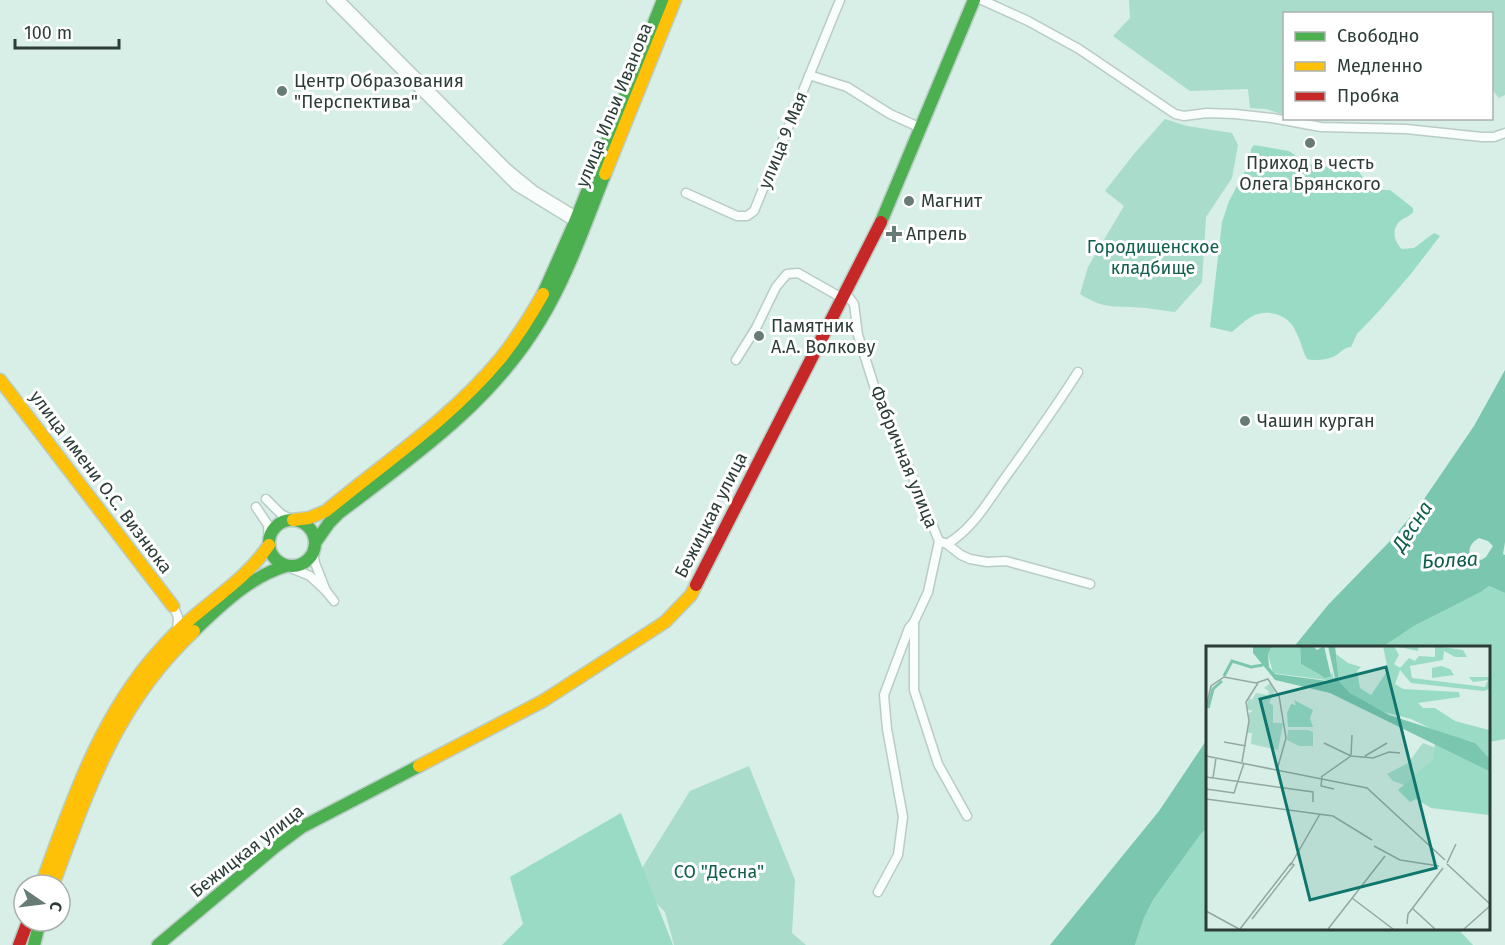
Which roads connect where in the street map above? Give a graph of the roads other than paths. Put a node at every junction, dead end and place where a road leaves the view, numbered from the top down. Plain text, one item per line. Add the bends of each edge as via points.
1 (331, 0) edge
2 (340, 0) edge
3 (663, 0) edge
4 (675, 0) edge
5 (840, 0) edge
6 (974, 0) edge
7 (982, 0) edge
8 (809, 75) junction
9 (921, 128) junction
10 (1505, 133) edge
11 (686, 193) dead end
12 (581, 222) junction
13 (844, 295) junction
14 (736, 360) dead end
15 (1078, 372) dead end
16 (0, 380) edge
17 (266, 499) dead end
18 (256, 507) dead end
19 (293, 520) junction
20 (943, 542) junction
21 (269, 545) junction
22 (314, 548) junction
23 (286, 566) junction
24 (1090, 584) dead end
25 (326, 591) junction
26 (334, 601) dead end
27 (173, 606) junction
28 (199, 611) junction
29 (914, 622) junction
30 (176, 633) junction
31 (967, 816) dead end
32 (45, 873) edge
33 (58, 873) edge
34 (878, 892) dead end
35 (158, 945) edge

1 - 12 street via 516,186
2 - 12 street via 507,168
3 - 12 main road, улица Ильи Иванова
4 - 12 main road, улица Ильи Иванова
5 - 8 street, улица 9 Мая
6 - 9 main road, Бежицкая улица
7 - 10 street via 1079,49 1175,114 1235,114 1321,127 1406,129 1482,137
8 - 9 street via 847,87
8 - 11 street, улица 9 Мая via 754,211 737,216
9 - 13 main road, Бежицкая улица
12 - 19 main road via 520,333 478,384 427,431 326,511
12 - 22 main road via 548,311 492,386 434,439 339,513
13 - 14 street via 798,273 787,274
13 - 20 street, Фабричная улица via 854,304 858,335 877,395
13 - 35 main road, Бежицкая улица via 691,595 665,622 543,701 302,827
15 - 20 street via 974,520 957,538
16 - 27 main road, улица имени О.С. Визнюка
17 - 19 street
18 - 21 street via 268,525
19 - 21 main road via 273,530
19 - 22 main road via 306,525 314,536
20 - 24 street, Фабричная улица via 970,559 1006,561
20 - 29 street, Фабричная улица
21 - 23 main road via 274,558
21 - 28 main road via 260,560
22 - 23 main road via 299,566
22 - 25 street via 315,563
23 - 25 street via 309,576
23 - 33 main road via 265,572 200,624 146,683 99,764
25 - 26 street
27 - 28 street via 186,612
27 - 30 street via 178,618
28 - 30 main road
29 - 31 street, Фабричная улица via 914,690 938,764
29 - 34 street, Фабричная улица via 897,655 884,695 903,818 898,855
30 - 32 main road via 138,678 103,731

